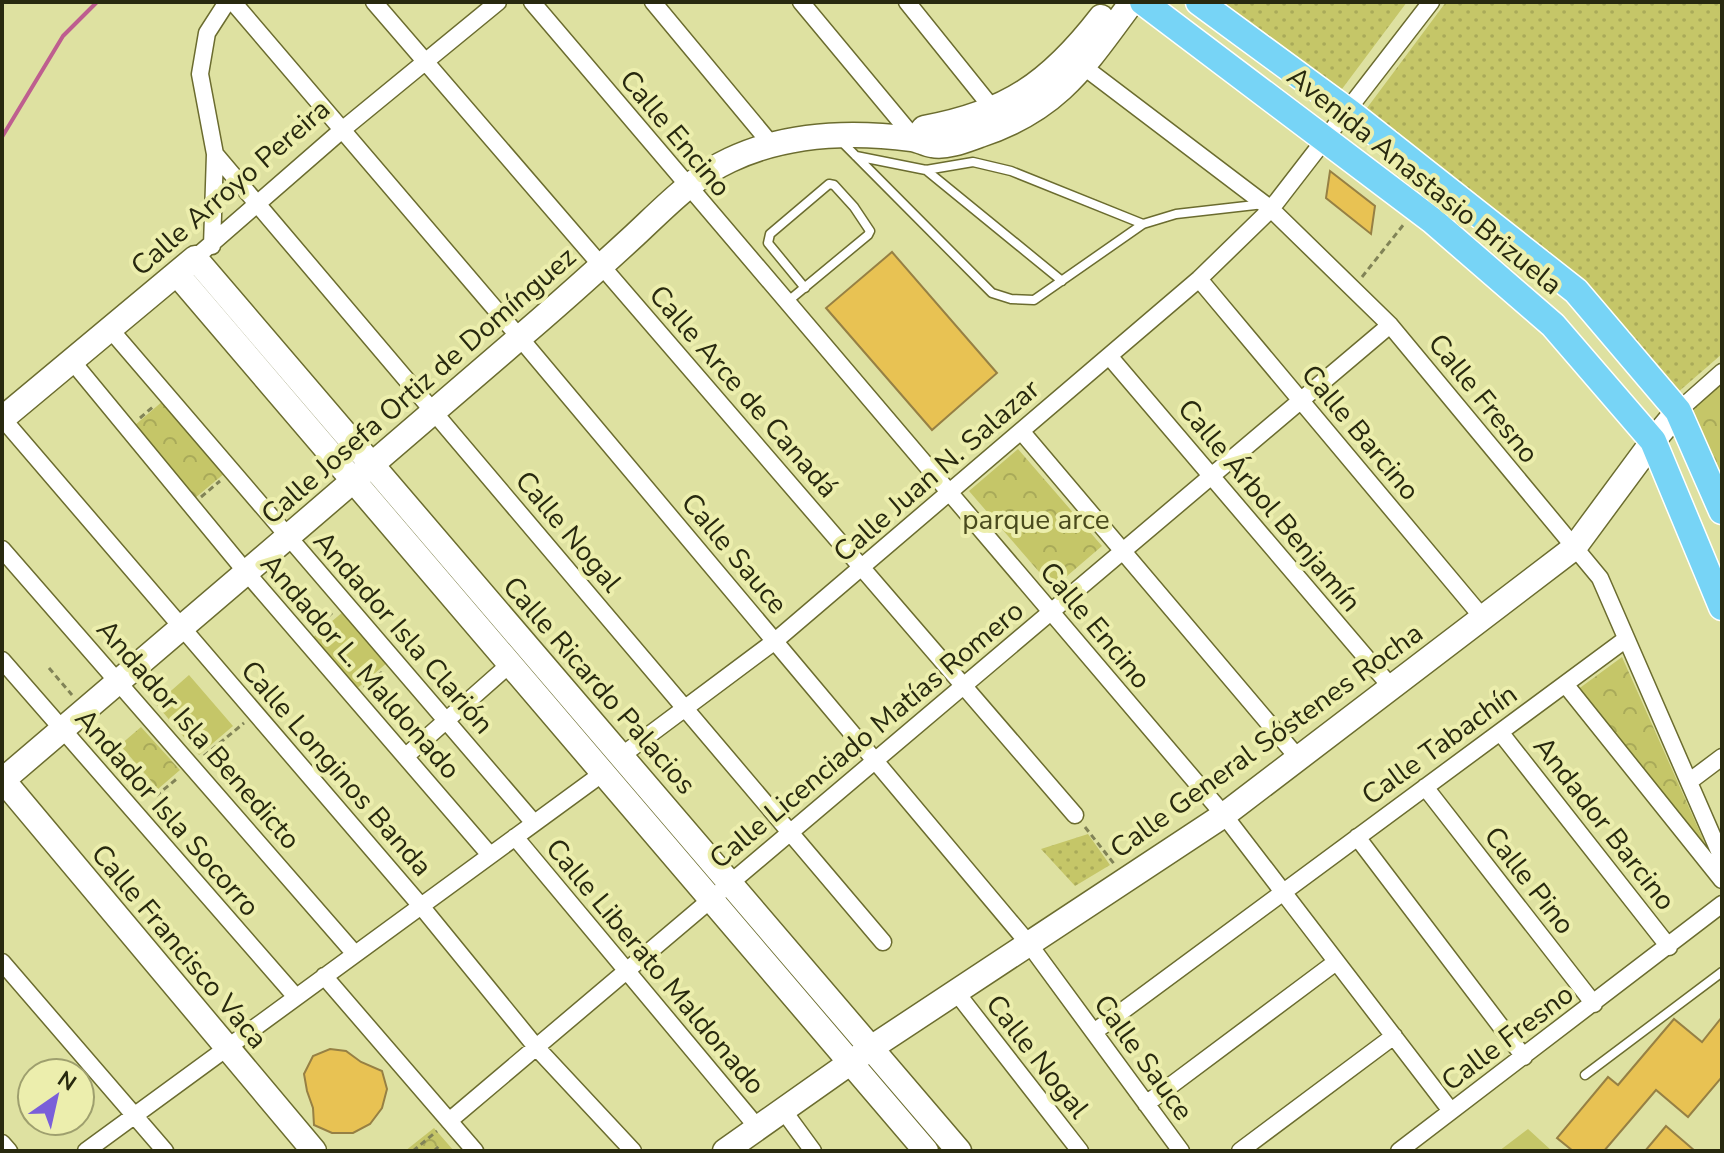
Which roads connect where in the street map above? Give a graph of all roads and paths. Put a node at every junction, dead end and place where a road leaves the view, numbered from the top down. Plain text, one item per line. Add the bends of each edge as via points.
1 (230, 2) edge
2 (374, 2) edge
3 (498, 2) edge
4 (532, 2) edge
5 (653, 2) edge
6 (801, 2) edge
7 (907, 2) edge
8 (1113, 2) edge
9 (1132, 2) edge
10 (1143, 2) edge
11 (1199, 2) edge
12 (1431, 2) edge
13 (424, 60) junction
14 (1084, 67) junction
15 (993, 109) junction
16 (1349, 112) junction
17 (342, 130) junction
18 (834, 134) junction
19 (915, 139) junction
20 (1327, 139) junction
21 (771, 144) junction
22 (215, 154) junction
23 (856, 156) junction
24 (926, 170) junction
25 (687, 187) junction
26 (258, 206) junction
27 (1269, 206) junction
28 (1417, 208) junction
29 (1143, 224) junction
30 (195, 259) junction
31 (601, 266) junction
32 (1199, 279) junction
33 (1062, 281) junction
34 (805, 288) junction
35 (1353, 288) junction
36 (787, 302) junction
37 (1390, 325) junction
38 (110, 329) junction
39 (520, 338) junction
40 (1109, 356) junction
41 (72, 361) junction
42 (1722, 372) edge
43 (167, 395) junction
44 (1301, 401) junction
45 (1678, 411) junction
46 (433, 412) junction
47 (2, 419) edge
48 (127, 429) junction
49 (1021, 431) junction
50 (1653, 441) junction
51 (373, 465) junction
52 (232, 471) junction
53 (1212, 476) junction
54 (354, 481) junction
55 (950, 493) junction
56 (191, 505) junction
57 (1722, 511) edge
58 (288, 537) junction
59 (1574, 548) junction
60 (2, 549) edge
61 (1123, 551) junction
62 (862, 568) junction
63 (246, 572) junction
64 (344, 603) junction
65 (1722, 607) edge
66 (1051, 612) junction
67 (1483, 618) junction
68 (182, 627) junction
69 (303, 638) junction
70 (1626, 639) junction
71 (775, 641) junction
72 (2, 660) edge
73 (394, 661) junction
74 (510, 664) junction
75 (119, 681) junction
76 (1565, 684) junction
77 (964, 686) junction
78 (1392, 688) junction
79 (354, 697) junction
80 (686, 709) junction
81 (445, 720) junction
82 (61, 730) junction
83 (1500, 732) junction
84 (406, 756) junction
85 (621, 756) junction
86 (1722, 757) edge
87 (1299, 759) junction
88 (874, 761) junction
89 (603, 773) junction
90 (2, 780) edge
91 (1690, 781) junction
92 (1425, 787) junction
93 (1075, 815) joint
94 (1224, 815) junction
95 (534, 823) junction
96 (790, 832) junction
97 (515, 837) junction
98 (1357, 837) junction
99 (490, 855) junction
100 (1722, 858) edge
101 (1126, 880) junction
102 (1722, 880) edge
103 (721, 891) junction
104 (1282, 892) junction
105 (1722, 904) edge
106 (421, 906) junction
107 (883, 942) dead end
108 (1029, 944) junction
109 (1669, 947) junction
110 (355, 954) junction
111 (2, 962) edge
112 (1336, 962) junction
113 (625, 972) junction
114 (1722, 972) edge
115 (324, 976) junction
116 (956, 992) junction
117 (296, 997) junction
118 (1594, 1004) junction
119 (1094, 1032) junction
120 (1394, 1036) junction
121 (536, 1047) junction
122 (226, 1048) junction
123 (871, 1048) junction
124 (1524, 1057) junction
125 (850, 1062) junction
126 (1585, 1075) dead end
127 (1146, 1104) junction
128 (783, 1110) junction
129 (1451, 1111) junction
130 (133, 1116) junction
131 (449, 1121) junction
132 (758, 1128) junction
133 (2, 1143) edge
134 (9, 1151) edge
135 (86, 1151) edge
136 (165, 1151) edge
137 (314, 1151) edge
138 (413, 1151) edge
139 (434, 1151) edge
140 (441, 1151) edge
141 (475, 1151) edge
142 (633, 1151) edge
143 (725, 1151) edge
144 (813, 1151) edge
145 (926, 1151) edge
146 (959, 1151) edge
147 (1080, 1151) edge
148 (1181, 1151) edge
149 (1240, 1151) edge
150 (1399, 1151) edge

1 - 17 street, Calle Sauce
1 - 22 street via 207,33 200,74
2 - 13 street, Calle Arce de Canadá
3 - 13 street, Calle Arroyo Pereira
4 - 25 street, Calle Encino
5 - 21 street
6 - 19 street
7 - 15 street
8 - 15 street, Calle Josefa Ortiz de Domínguez via 1052,73
9 - 14 street, Calle Josefa Ortiz de Domínguez
10 - 20 main road, Avenida Anastasio Brizuela
11 - 16 main road, Avenida Anastasio Brizuela
12 - 16 street, Calle Juan N. Salazar
13 - 17 street, Calle Arroyo Pereira
13 - 31 street, Calle Arce de Canadá
14 - 19 street, Calle Josefa Ortiz de Domínguez via 1043,106 1004,127 933,146
14 - 27 street, Calle Fresno
15 - 19 street, Calle Josefa Ortiz de Domínguez via 924,128
16 - 20 street, Calle Juan N. Salazar
16 - 45 main road, Avenida Anastasio Brizuela via 1576,291
17 - 26 street, Calle Arroyo Pereira
17 - 39 street, Calle Sauce
18 - 19 street, Calle Josefa Ortiz de Domínguez
18 - 21 street, Calle Josefa Ortiz de Domínguez
18 - 23 lane
20 - 27 street, Calle Juan N. Salazar
20 - 28 main road, Avenida Anastasio Brizuela
21 - 25 street, Calle Josefa Ortiz de Domínguez via 728,161
22 - 26 street, Calle Nogal
22 - 30 street
23 - 24 lane
23 - 33 lane via 992,293 1034,300
24 - 29 lane via 973,162 1011,171
24 - 33 lane
25 - 31 street, Calle Josefa Ortiz de Domínguez
25 - 36 street, Calle Encino
26 - 30 street, Calle Arroyo Pereira
26 - 46 street, Calle Nogal
27 - 29 lane via 1176,214
27 - 32 street, Calle Juan N. Salazar
27 - 35 street, Calle Fresno
28 - 35 path
28 - 50 main road, Avenida Anastasio Brizuela via 1553,325
29 - 33 lane
30 - 38 street, Calle Arroyo Pereira
30 - 51 street, Calle Ricardo Palacios
30 - 54 street, Calle Ricardo Palacios
31 - 39 street, Calle Josefa Ortiz de Domínguez
31 - 62 street, Calle Arce de Canadá
32 - 40 street, Calle Juan N. Salazar
32 - 44 street, Calle Barcino
34 - 34 lane via 870,231 829,184 768,238
34 - 36 lane
35 - 37 street, Calle Fresno
36 - 55 street, Calle Encino
37 - 44 street, Calle Licenciado Matías Romero
37 - 59 street, Calle Fresno
38 - 41 street, Calle Arroyo Pereira
38 - 43 street, Andador Isla Clarión
39 - 46 street, Calle Josefa Ortiz de Domínguez
39 - 71 street, Calle Sauce
40 - 49 street, Calle Juan N. Salazar
40 - 53 street, Calle Árbol Benjamín
41 - 47 street, Calle Arroyo Pereira
41 - 48 street, Andador L. Maldonado
42 - 45 street
43 - 48 path
43 - 52 street, Andador Isla Clarión
44 - 53 street, Calle Licenciado Matías Romero
44 - 67 street, Calle Barcino
45 - 50 street, Calle General Sóstenes Rocha
45 - 57 main road, Avenida Anastasio Brizuela
46 - 51 street, Calle Josefa Ortiz de Domínguez
46 - 80 street, Calle Nogal
47 - 68 street, Calle Longinos Banda
48 - 56 street, Andador L. Maldonado
49 - 55 street, Calle Juan N. Salazar
49 - 61 street
50 - 59 street, Calle General Sóstenes Rocha
50 - 65 main road, Avenida Anastasio Brizuela
51 - 54 street, Calle Josefa Ortiz de Domínguez
51 - 85 street, Calle Ricardo Palacios
52 - 56 path
52 - 58 street, Andador Isla Clarión
53 - 61 street, Calle Licenciado Matías Romero
53 - 78 street, Calle Árbol Benjamín
54 - 58 street, Calle Josefa Ortiz de Domínguez
54 - 74 street, Calle Ricardo Palacios
55 - 62 street, Calle Juan N. Salazar
55 - 66 street, Calle Encino
56 - 63 street, Andador L. Maldonado
58 - 63 street, Calle Josefa Ortiz de Domínguez
58 - 64 street, Andador Isla Clarión
59 - 67 street, Calle General Sóstenes Rocha
59 - 70 street, Calle Fresno via 1600,578
60 - 75 street, Andador Isla Benedicto
61 - 66 street, Calle Licenciado Matías Romero
61 - 87 street
62 - 71 street, Calle Juan N. Salazar
62 - 77 street, Calle Arce de Canadá
63 - 68 street, Calle Josefa Ortiz de Domínguez
63 - 69 street, Andador L. Maldonado
64 - 69 path
64 - 73 street, Andador Isla Clarión
66 - 77 street, Calle Licenciado Matías Romero
66 - 94 street, Calle Encino
67 - 78 street, Calle General Sóstenes Rocha
68 - 75 street, Calle Josefa Ortiz de Domínguez
68 - 106 street, Calle Longinos Banda
69 - 79 street, Andador L. Maldonado
70 - 76 street, Calle Tabachín
70 - 91 street, Calle Fresno
71 - 80 street, Calle Juan N. Salazar
71 - 88 street, Calle Sauce
72 - 82 street, Andador Isla Socorro
73 - 79 path
73 - 81 street, Andador Isla Clarión
74 - 81 street
74 - 89 street, Calle Ricardo Palacios
75 - 82 street, Calle Josefa Ortiz de Domínguez
75 - 110 street, Andador Isla Benedicto
76 - 83 street, Calle Tabachín
76 - 102 street
77 - 88 street, Calle Licenciado Matías Romero
77 - 93 street, Calle Arce de Canadá
78 - 87 street, Calle General Sóstenes Rocha
79 - 84 street, Andador L. Maldonado
80 - 85 street, Calle Juan N. Salazar
80 - 96 street, Calle Nogal
81 - 84 street
81 - 95 street, Andador Isla Clarión
82 - 90 street, Calle Josefa Ortiz de Domínguez
82 - 117 street, Andador Isla Socorro
83 - 92 street, Calle Tabachín
83 - 109 street, Andador Barcino
84 - 99 street, Andador L. Maldonado
85 - 103 street, Calle Ricardo Palacios
86 - 91 street
87 - 94 street, Calle General Sóstenes Rocha
88 - 96 street, Calle Licenciado Matías Romero
88 - 108 street, Calle Sauce
89 - 95 street
89 - 103 street, Calle Ricardo Palacios
90 - 122 street, Calle Francisco Vaca
91 - 100 street, Calle Fresno
92 - 98 street, Calle Tabachín
92 - 118 street, Calle Pino
93 - 101 path
94 - 101 street, Calle General Sóstenes Rocha
94 - 104 street, Calle Encino
95 - 97 street
96 - 103 street, Calle Licenciado Matías Romero
96 - 107 street, Calle Nogal
97 - 99 street
97 - 113 street, Calle Liberato Maldonado
98 - 104 street, Calle Tabachín
98 - 124 street
99 - 106 street
101 - 108 street, Calle General Sóstenes Rocha
103 - 113 street, Calle Licenciado Matías Romero
103 - 123 street, Calle Ricardo Palacios
103 - 125 street, Calle Ricardo Palacios
104 - 112 street, Calle Encino
104 - 119 street, Calle Tabachín
105 - 109 street, Calle Fresno
106 - 110 street
106 - 121 street, Calle Longinos Banda
108 - 116 street, Calle General Sóstenes Rocha
108 - 119 street, Calle Sauce
109 - 118 street, Calle Fresno
110 - 115 street
111 - 130 street
112 - 120 street, Calle Encino
112 - 127 street
113 - 121 street, Calle Licenciado Matías Romero
113 - 132 street, Calle Liberato Maldonado
114 - 126 lane
115 - 117 street
115 - 131 street
116 - 123 street, Calle General Sóstenes Rocha
116 - 147 street, Calle Nogal
117 - 122 street
118 - 124 street, Calle Fresno
119 - 127 street, Calle Sauce
120 - 129 street, Calle Encino
120 - 149 street
121 - 131 street, Calle Licenciado Matías Romero
121 - 142 street, Calle Longinos Banda
122 - 130 street
122 - 137 street, Calle Francisco Vaca
123 - 125 street, Calle General Sóstenes Rocha
123 - 146 street, Calle Ricardo Palacios
124 - 129 street, Calle Fresno
125 - 128 street, Calle General Sóstenes Rocha
125 - 145 street, Calle Ricardo Palacios
127 - 148 street, Calle Sauce
128 - 132 street, Calle General Sóstenes Rocha
128 - 144 street, Calle Liberato Maldonado
129 - 150 street, Calle Fresno
130 - 135 street
130 - 136 street
131 - 138 path
131 - 141 street
132 - 143 street, Calle General Sóstenes Rocha
133 - 134 street
139 - 140 path via 440,1145

